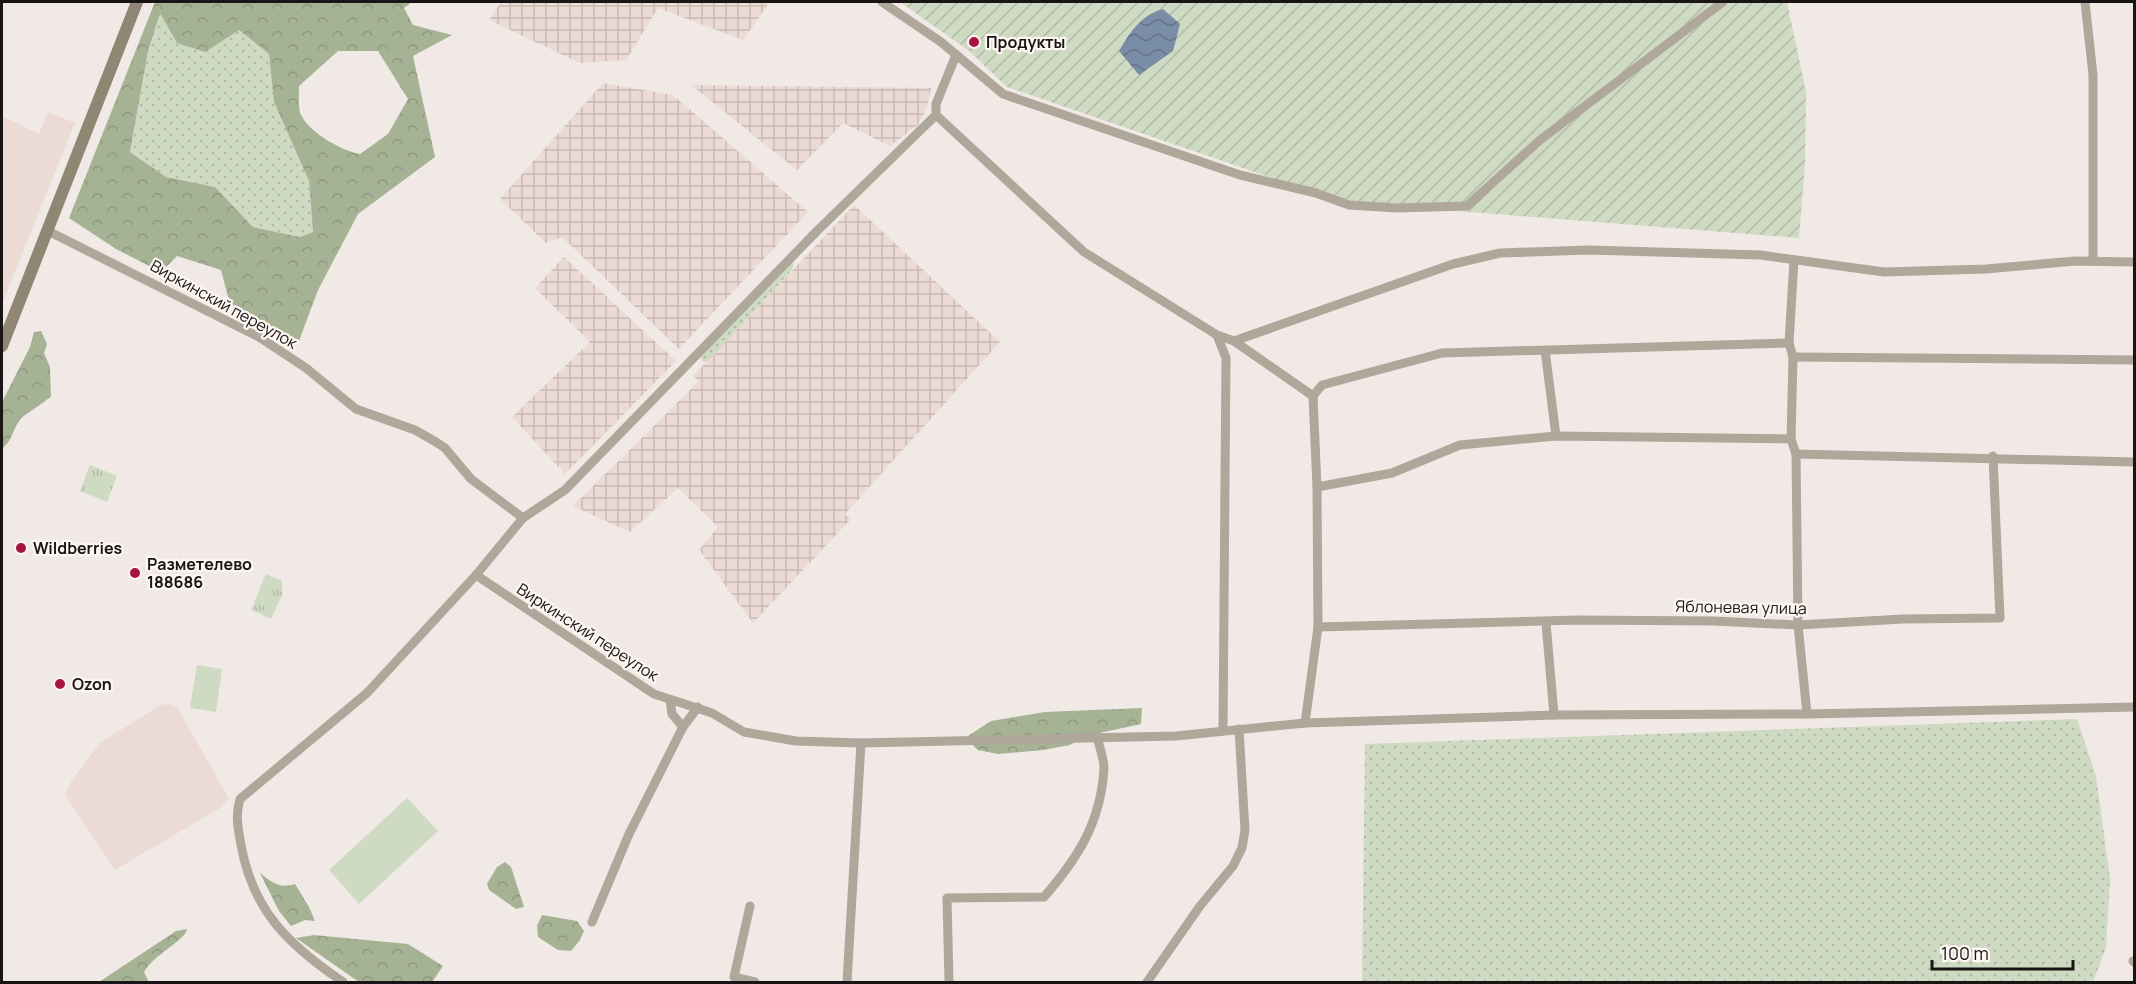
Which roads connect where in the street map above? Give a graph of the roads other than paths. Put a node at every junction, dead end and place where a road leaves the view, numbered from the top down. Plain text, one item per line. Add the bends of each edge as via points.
1 (137, 2) edge
2 (882, 2) edge
3 (1723, 2) edge
4 (2085, 2) edge
5 (956, 55) junction
6 (936, 115) junction
7 (46, 230) junction
8 (1794, 260) junction
9 (2092, 261) junction
10 (2134, 262) edge
11 (1217, 335) junction
12 (1234, 341) junction
13 (1789, 343) junction
14 (2, 346) edge
15 (1545, 350) junction
16 (1793, 357) junction
17 (2134, 360) edge
18 (1313, 396) junction
19 (1556, 436) junction
20 (1791, 439) junction
21 (1796, 453) junction
22 (1993, 456) junction
23 (2134, 462) edge
24 (1317, 487) junction
25 (523, 518) junction
26 (476, 575) junction
27 (1546, 623) junction
28 (1798, 625) junction
29 (1318, 627) junction
30 (670, 700) junction
31 (698, 707) junction
32 (2134, 707) edge
33 (1807, 714) junction
34 (1554, 715) junction
35 (1305, 723) junction
36 (683, 727) junction
37 (1239, 729) junction
38 (1223, 730) junction
39 (1097, 736) junction
40 (861, 743) junction
41 (750, 906) dead end
42 (592, 922) dead end
43 (343, 982) edge
44 (755, 982) edge
45 (847, 982) edge
46 (949, 982) edge
47 (1147, 982) edge

1 - 7 main road
2 - 5 street
3 - 5 street via 1540,140 1467,206 1349,206 1316,193 1240,175 1003,94
4 - 9 street via 2093,75
5 - 6 street via 936,104
6 - 11 street via 1084,252
6 - 25 street via 818,230 566,490
7 - 14 main road
7 - 25 street, Виркинский переулок via 259,337 306,368 356,410 415,430 436,442 471,479
8 - 9 street via 1884,272
8 - 12 street via 1760,255 1589,250 1500,253 1453,264
8 - 13 street
9 - 10 street
11 - 12 street
11 - 38 street via 1226,358
12 - 18 street
13 - 15 street
13 - 16 street
15 - 18 street via 1442,353 1322,385
15 - 19 street
16 - 17 street
16 - 20 street
18 - 24 street
19 - 20 street
19 - 24 street via 1460,445 1392,473
20 - 21 street
21 - 22 street
21 - 28 street
22 - 23 street
22 - 28 street, Яблоневая улица via 2000,618
24 - 29 street
25 - 26 street
26 - 30 street, Виркинский переулок via 630,679
26 - 43 street via 367,693 240,799 236,818 255,894 288,938 310,960
27 - 28 street, Яблоневая улица via 1714,621
27 - 29 street, Яблоневая улица
27 - 34 street
28 - 33 street
29 - 35 street
30 - 31 street, Виркинский переулок
30 - 36 street via 672,714
31 - 36 street
31 - 40 street, Виркинский переулок via 761,737
32 - 33 street, Виркинский переулок
33 - 34 street, Виркинский переулок
34 - 35 street, Виркинский переулок
35 - 37 street, Виркинский переулок
36 - 42 street via 629,834
37 - 38 street, Виркинский переулок
37 - 47 street via 1245,830 1242,848 1233,866
38 - 39 street, Виркинский переулок via 1176,736
39 - 40 street, Виркинский переулок
39 - 46 street via 1104,767 1091,831 1044,897 947,898
40 - 45 street
41 - 44 street via 734,977

